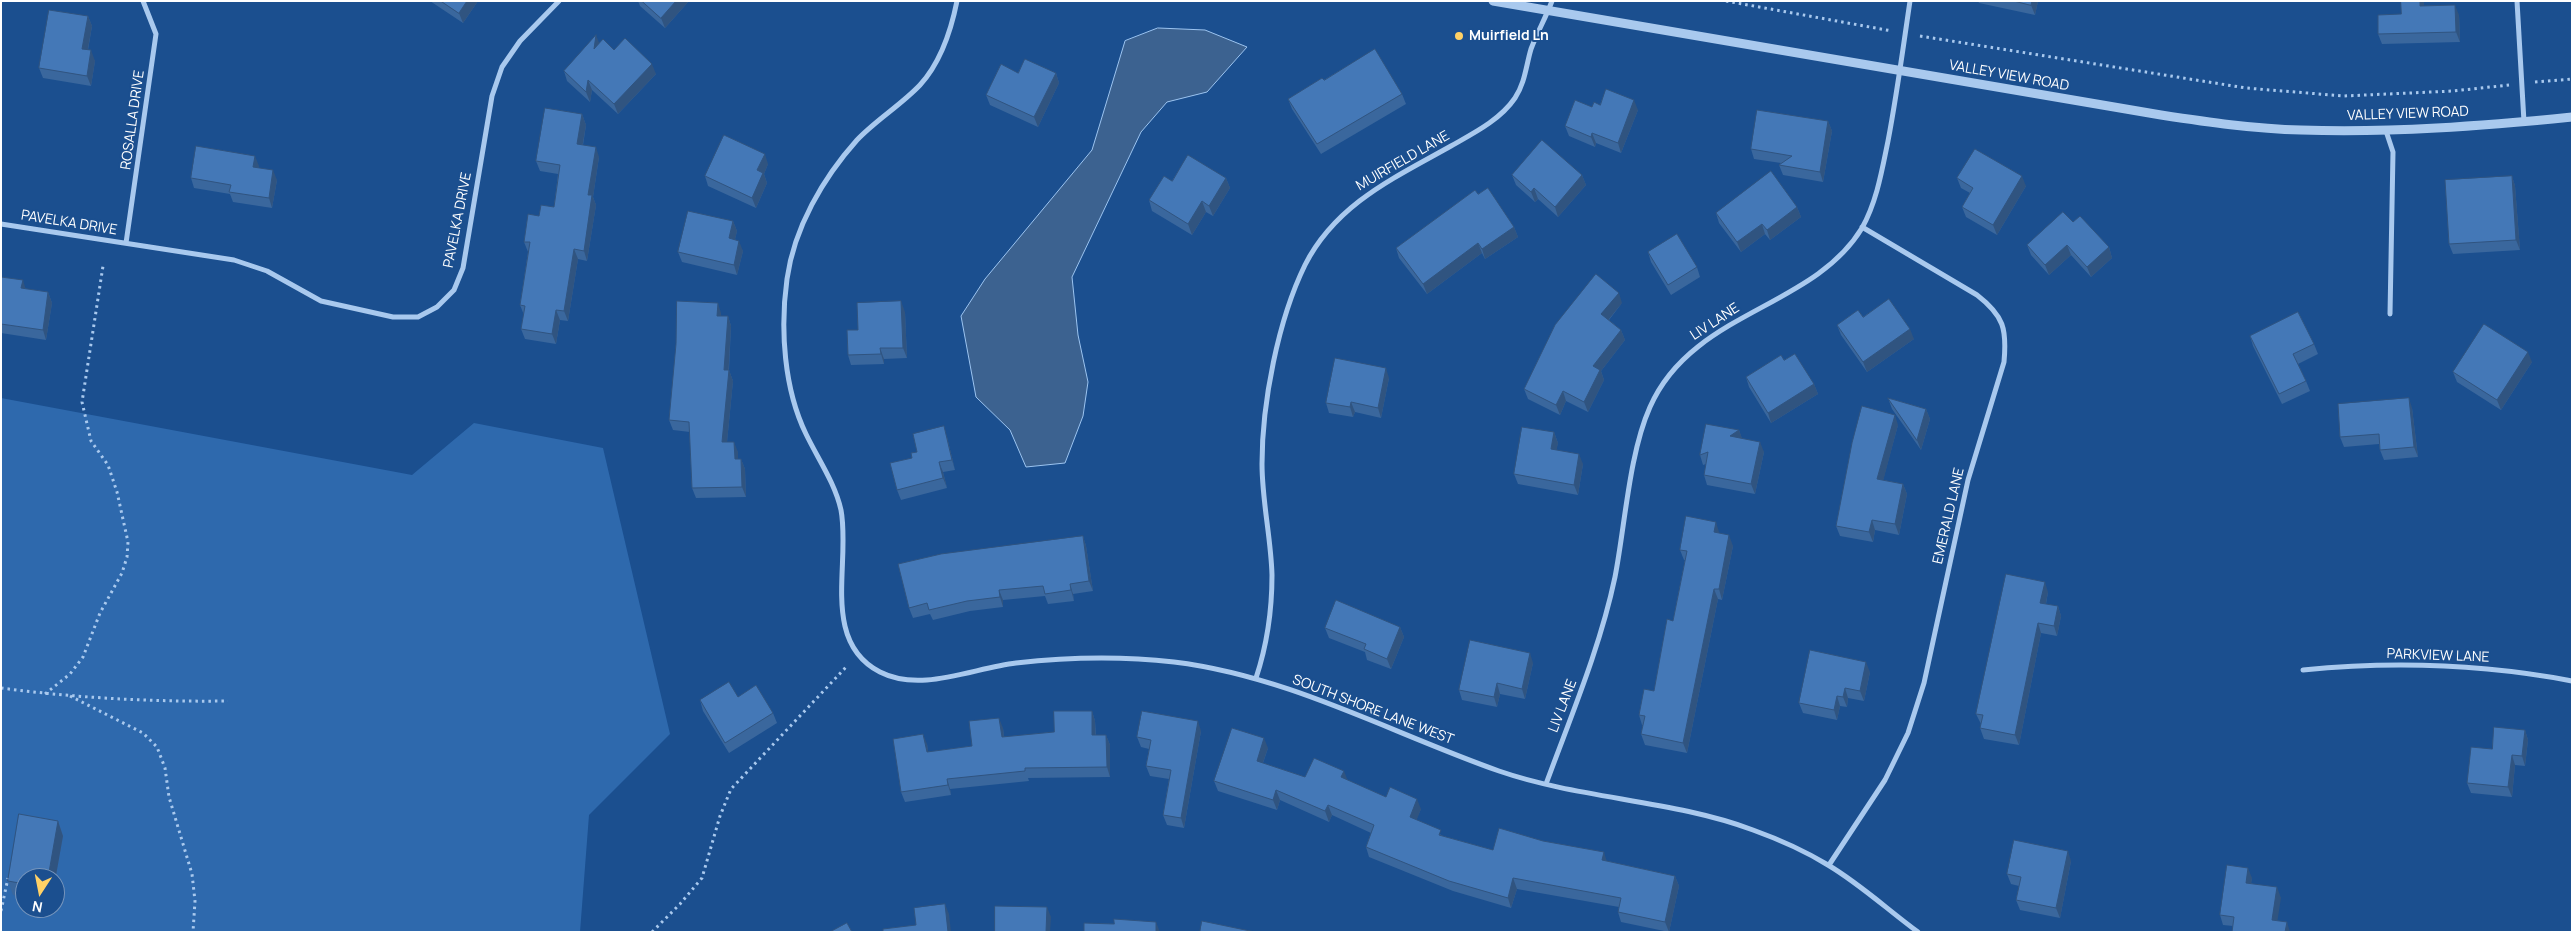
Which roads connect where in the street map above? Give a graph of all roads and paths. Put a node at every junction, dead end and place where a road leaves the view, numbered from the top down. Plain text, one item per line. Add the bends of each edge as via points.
1 (144, 1) edge
2 (559, 1) edge
3 (958, 1) edge
4 (1493, 1) edge
5 (1552, 1) edge
6 (1726, 1) edge
7 (1910, 1) edge
8 (2517, 1) edge
9 (1548, 11) junction
10 (1905, 33) junction
11 (1901, 71) junction
12 (2572, 79) edge
13 (2521, 84) junction
14 (2572, 117) edge
15 (2524, 122) junction
16 (2386, 131) junction
17 (1, 224) edge
18 (1862, 227) junction
19 (126, 243) junction
20 (103, 266) dead end
21 (2390, 314) dead end
22 (858, 656) junction
23 (2303, 670) dead end
24 (1256, 678) junction
25 (2572, 681) edge
26 (1, 688) edge
27 (45, 694) junction
28 (70, 696) junction
29 (228, 701) dead end
30 (1546, 784) junction
31 (1829, 865) junction
32 (9, 874) edge
33 (1, 911) edge
34 (193, 932) edge
35 (652, 932) edge
36 (1918, 932) edge

1 - 19 street, ROSALLA DRIVE via 156,34
2 - 19 street, PAVELKA DRIVE via 520,41 502,67 492,96 463,268 454,290 437,307 418,317 393,317 347,308 321,301 267,270 234,260
3 - 22 street, SOUTH SHORE LANE WEST via 937,61 919,86 858,139 826,180 801,226 787,276 784,327 789,380 804,430 840,505 845,537 841,602 845,629
4 - 9 street, VALLEY VIEW ROAD
5 - 9 street, MUIRFIELD LANE
6 - 10 path
7 - 10 street, LIV LANE
8 - 13 street
9 - 11 street, VALLEY VIEW ROAD
9 - 24 street, MUIRFIELD LANE via 1531,50 1526,76 1515,98 1496,118 1353,204 1327,232 1305,265 1282,329 1266,396 1262,464 1272,575 1270,620
10 - 11 street, LIV LANE
10 - 13 path via 2246,88 2344,96
11 - 16 street, VALLEY VIEW ROAD via 2240,126
11 - 18 street, LIV LANE via 1873,204
12 - 13 path
13 - 15 street
14 - 15 street, VALLEY VIEW ROAD
15 - 16 street, VALLEY VIEW ROAD
16 - 21 street via 2393,152
17 - 19 street, PAVELKA DRIVE
18 - 30 street, LIV LANE via 1831,263 1695,347 1669,375 1650,407 1638,444 1604,619 1592,662
18 - 31 street, EMERALD LANE via 1993,307 2003,323 2006,342 2004,362 1968,480 1924,683 1908,733 1885,780
20 - 27 path via 82,402 91,440 108,465 117,492 128,542 127,557 83,657 70,674
22 - 24 street, SOUTH SHORE LANE WEST via 878,672 905,681 1013,663 1094,657 1175,662
22 - 35 path via 731,790 702,878
23 - 25 street, PARKVIEW LANE via 2420,664 2485,667
24 - 30 street, SOUTH SHORE LANE WEST via 1333,704 1450,753
26 - 27 path
27 - 28 path
28 - 29 path via 153,702
28 - 34 path via 121,720 143,733 157,747 192,874 195,901
30 - 31 street, SOUTH SHORE LANE WEST via 1750,828
31 - 36 street, SOUTH SHORE LANE WEST
32 - 33 path

